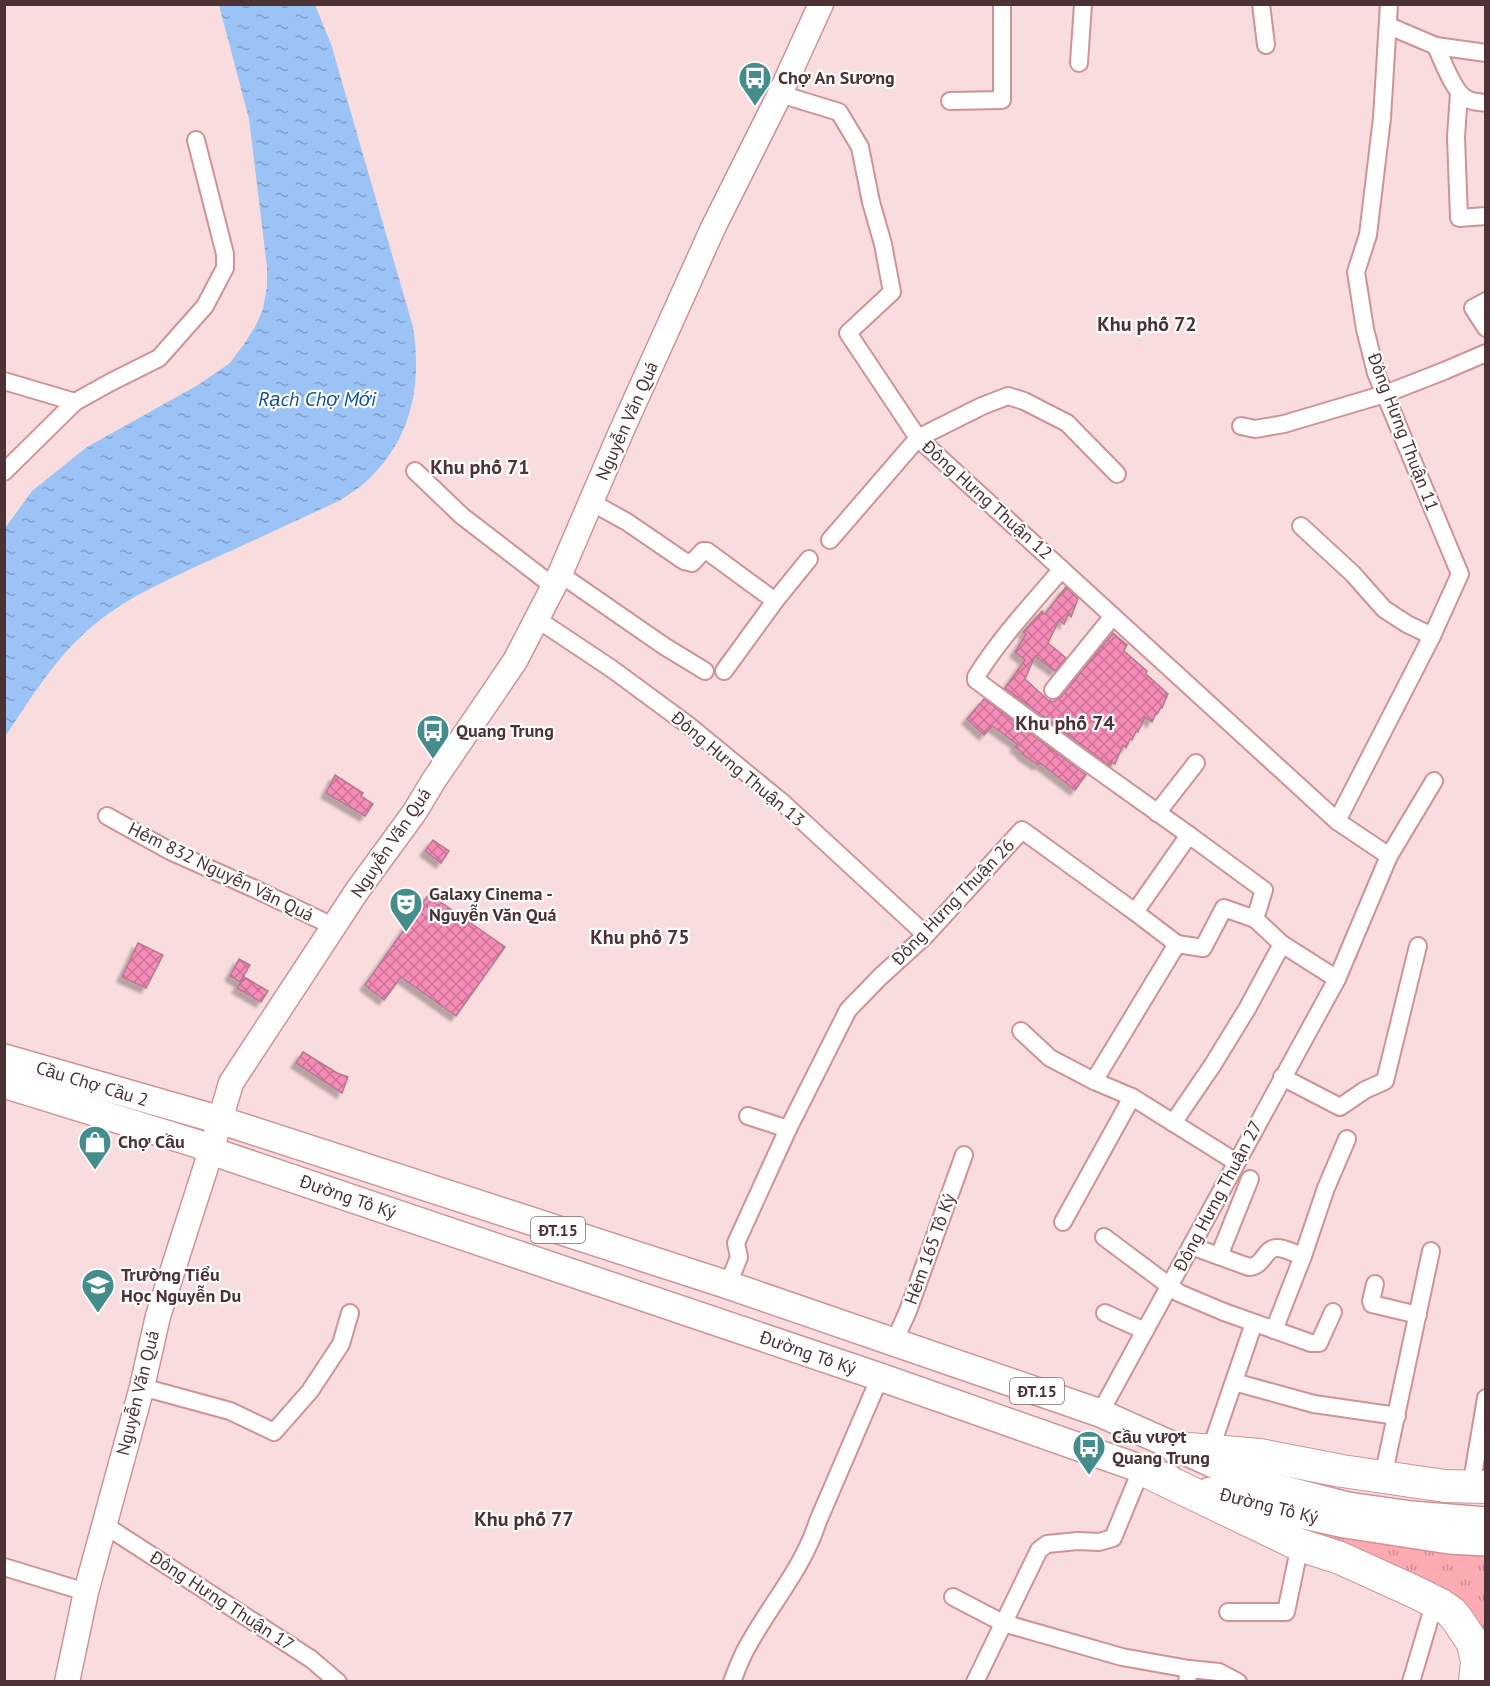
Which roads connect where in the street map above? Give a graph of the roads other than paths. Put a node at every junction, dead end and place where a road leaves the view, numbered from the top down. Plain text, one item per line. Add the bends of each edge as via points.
1 (821, 4) edge
2 (1002, 4) edge
3 (1083, 4) edge
4 (1261, 4) edge
5 (1389, 4) edge
6 (1389, 26) junction
7 (1266, 45) dead end
8 (1436, 46) junction
9 (1485, 53) edge
10 (1079, 63) dead end
11 (1459, 93) junction
12 (780, 94) junction
13 (950, 101) dead end
14 (1485, 102) edge
15 (196, 140) dead end
16 (1485, 216) edge
17 (1485, 302) edge
18 (1485, 328) edge
19 (1485, 353) edge
20 (4, 381) edge
21 (1385, 393) junction
22 (75, 402) junction
23 (1241, 426) dead end
24 (918, 438) junction
25 (416, 471) dead end
26 (4, 472) edge
27 (1117, 474) dead end
28 (591, 502) junction
29 (1301, 526) dead end
30 (830, 540) dead end
31 (809, 559) dead end
32 (1062, 570) junction
33 (557, 580) junction
34 (775, 601) junction
35 (1113, 616) junction
36 (537, 619) junction
37 (1432, 636) junction
38 (705, 671) dead end
39 (724, 671) dead end
40 (1053, 690) dead end
41 (1196, 763) dead end
42 (1434, 781) dead end
43 (1157, 813) junction
44 (107, 816) dead end
45 (1337, 821) junction
46 (1189, 835) junction
47 (1389, 856) junction
48 (1135, 912) junction
49 (1255, 919) junction
50 (335, 927) junction
51 (926, 935) junction
52 (1177, 944) junction
53 (1282, 944) junction
54 (1418, 946) dead end
55 (1337, 979) junction
56 (1021, 1031) dead end
57 (4, 1058) edge
58 (1282, 1077) junction
59 (1094, 1080) junction
60 (4, 1084) edge
61 (1132, 1097) junction
62 (748, 1116) dead end
63 (220, 1120) junction
64 (1173, 1123) junction
65 (788, 1129) junction
66 (1347, 1139) dead end
67 (211, 1151) junction
68 (964, 1155) dead end
69 (1236, 1162) junction
70 (1250, 1179) dead end
71 (1063, 1222) dead end
72 (1104, 1238) dead end
73 (1191, 1246) junction
74 (1431, 1251) dead end
75 (1219, 1256) junction
76 (1304, 1256) junction
77 (1375, 1284) dead end
78 (728, 1285) junction
79 (1170, 1285) junction
80 (1333, 1312) dead end
81 (350, 1313) dead end
82 (1105, 1314) dead end
83 (1418, 1315) junction
84 (1254, 1323) junction
85 (1274, 1330) junction
86 (1145, 1331) junction
87 (894, 1342) junction
88 (880, 1377) junction
89 (1234, 1382) junction
90 (142, 1387) junction
91 (1485, 1398) edge
92 (1100, 1413) junction
93 (1396, 1416) junction
94 (1177, 1448) junction
95 (1210, 1451) junction
96 (1145, 1471) junction
97 (1383, 1477) junction
98 (1478, 1487) edge
99 (1485, 1521) edge
100 (103, 1524) junction
101 (1412, 1525) junction
102 (1485, 1542) edge
103 (1300, 1545) junction
104 (4, 1568) edge
105 (86, 1592) junction
106 (953, 1597) dead end
107 (1435, 1602) junction
108 (1228, 1612) dead end
109 (1003, 1623) junction
110 (1188, 1675) edge
111 (67, 1682) edge
112 (338, 1682) edge
113 (732, 1682) edge
114 (975, 1682) edge
115 (1238, 1682) edge
116 (1411, 1682) edge
117 (1475, 1682) edge

1 - 12 main road, Nguyễn Văn Quá
2 - 13 street via 1002,100
3 - 10 street
4 - 7 street
5 - 6 street, Đông Hưng Thuận 11
6 - 8 street
6 - 21 street, Đông Hưng Thuận 11 via 1368,235 1356,272 1365,328
8 - 9 street
8 - 11 street
11 - 14 street via 1466,99
11 - 16 street via 1459,218
12 - 24 street, Đông Hưng Thuận 12 via 839,112 860,147 892,292 848,333
12 - 28 main road, Nguyễn Văn Quá via 708,238
15 - 22 street via 225,254 225,268 205,306 159,358
17 - 18 street via 1473,308
19 - 21 street
20 - 22 street
21 - 23 street via 1284,424 1255,429
21 - 37 street, Đông Hưng Thuận 11 via 1460,574
22 - 26 street
24 - 27 street via 1008,396 1067,423
24 - 30 street
24 - 32 street, Đông Hưng Thuận 12
25 - 33 street via 462,516
28 - 33 main road, Nguyễn Văn Quá
28 - 34 street via 684,561 692,563 707,551
29 - 37 street via 1384,609
31 - 34 street
32 - 35 street, Đông Hưng Thuận 12
32 - 43 street via 1031,604 976,680
33 - 36 main road, Nguyễn Văn Quá
33 - 38 street
34 - 39 street
35 - 40 street
35 - 45 street, Đông Hưng Thuận 12
36 - 50 main road, Nguyễn Văn Quá via 515,662
36 - 51 street, Đông Hưng Thuận 13 via 612,669 783,803
37 - 45 street, Đông Hưng Thuận 11
41 - 43 street
42 - 47 street, Đông Hưng Thuận 27
43 - 46 street
44 - 50 street, Hẻm 832 Nguyễn Văn Quá via 170,851
45 - 47 street, Đông Hưng Thuận 12
46 - 48 street
46 - 49 street via 1264,890
47 - 55 street, Đông Hưng Thuận 27
48 - 51 street, Đông Hưng Thuận 26 via 1022,830
48 - 52 street, Đông Hưng Thuận 26
49 - 52 street via 1224,908 1203,948
49 - 53 street
50 - 63 main road, Nguyễn Văn Quá via 231,1083
51 - 65 street, Đông Hưng Thuận 26 via 848,1010
52 - 59 street
53 - 55 street
53 - 64 street via 1247,1010
54 - 58 street via 1385,1081 1340,1107
55 - 58 street, Đông Hưng Thuận 27
56 - 59 street via 1050,1058
57 - 63 main road, Cầu Chợ Cầu 2
58 - 69 street, Đông Hưng Thuận 27
59 - 61 street
60 - 67 main road
61 - 64 street
61 - 71 street
62 - 65 street
63 - 67 main road, Nguyễn Văn Quá
63 - 78 main road, Đường Tô Ký / ĐT.15
64 - 69 street
65 - 78 street, Đông Hưng Thuận 26 via 736,1243 739,1257
66 - 76 street
67 - 88 main road, Đường Tô Ký / ĐT.15
67 - 90 main road, Nguyễn Văn Quá via 158,1316
68 - 87 street, Hẻm 165 Tô Ký
69 - 73 street, Đông Hưng Thuận 27
70 - 75 street
72 - 79 street
73 - 75 street
73 - 79 street, Đông Hưng Thuận 27
74 - 83 street
75 - 76 street via 1250,1267 1259,1264 1273,1248
76 - 85 street
77 - 83 street via 1372,1304
78 - 87 main road, Đường Tô Ký / ĐT.15
79 - 84 street via 1179,1293
79 - 86 street, Đông Hưng Thuận 27
80 - 85 street via 1317,1344
81 - 90 street via 341,1344 310,1391 274,1432 230,1411
82 - 86 street
83 - 93 street
84 - 85 street
84 - 89 street
86 - 92 street, Đông Hưng Thuận 27
87 - 88 main road
87 - 92 main road, Đường Tô Ký / ĐT.15
88 - 96 main road, Đường Tô Ký / ĐT.15
88 - 113 street via 812,1540 744,1652
89 - 93 street via 1314,1404
89 - 95 street
90 - 100 main road, Nguyễn Văn Quá
91 - 98 street
92 - 94 main road, Đường Tô Ký / ĐT.15
93 - 97 street
94 - 95 highway
94 - 101 main road, Đường Tô Ký / ĐT.15 via 1254,1482
95 - 97 highway via 1260,1455
96 - 101 main road, Đường Tô Ký / ĐT.15 via 1250,1503 1345,1524
96 - 103 highway
96 - 109 street via 1113,1538 1047,1544 1039,1550
97 - 98 highway
99 - 101 main road
100 - 105 main road, Nguyễn Văn Quá
100 - 112 street, Đông Hưng Thuận 17 via 311,1659
101 - 102 main road via 1449,1540
103 - 107 highway via 1340,1558
103 - 108 street via 1286,1612
104 - 105 street
105 - 111 main road, Nguyễn Văn Quá
106 - 109 street
107 - 116 street
107 - 117 highway via 1451,1612 1473,1643 1477,1662
109 - 110 street
109 - 114 street
110 - 115 street via 1219,1672

